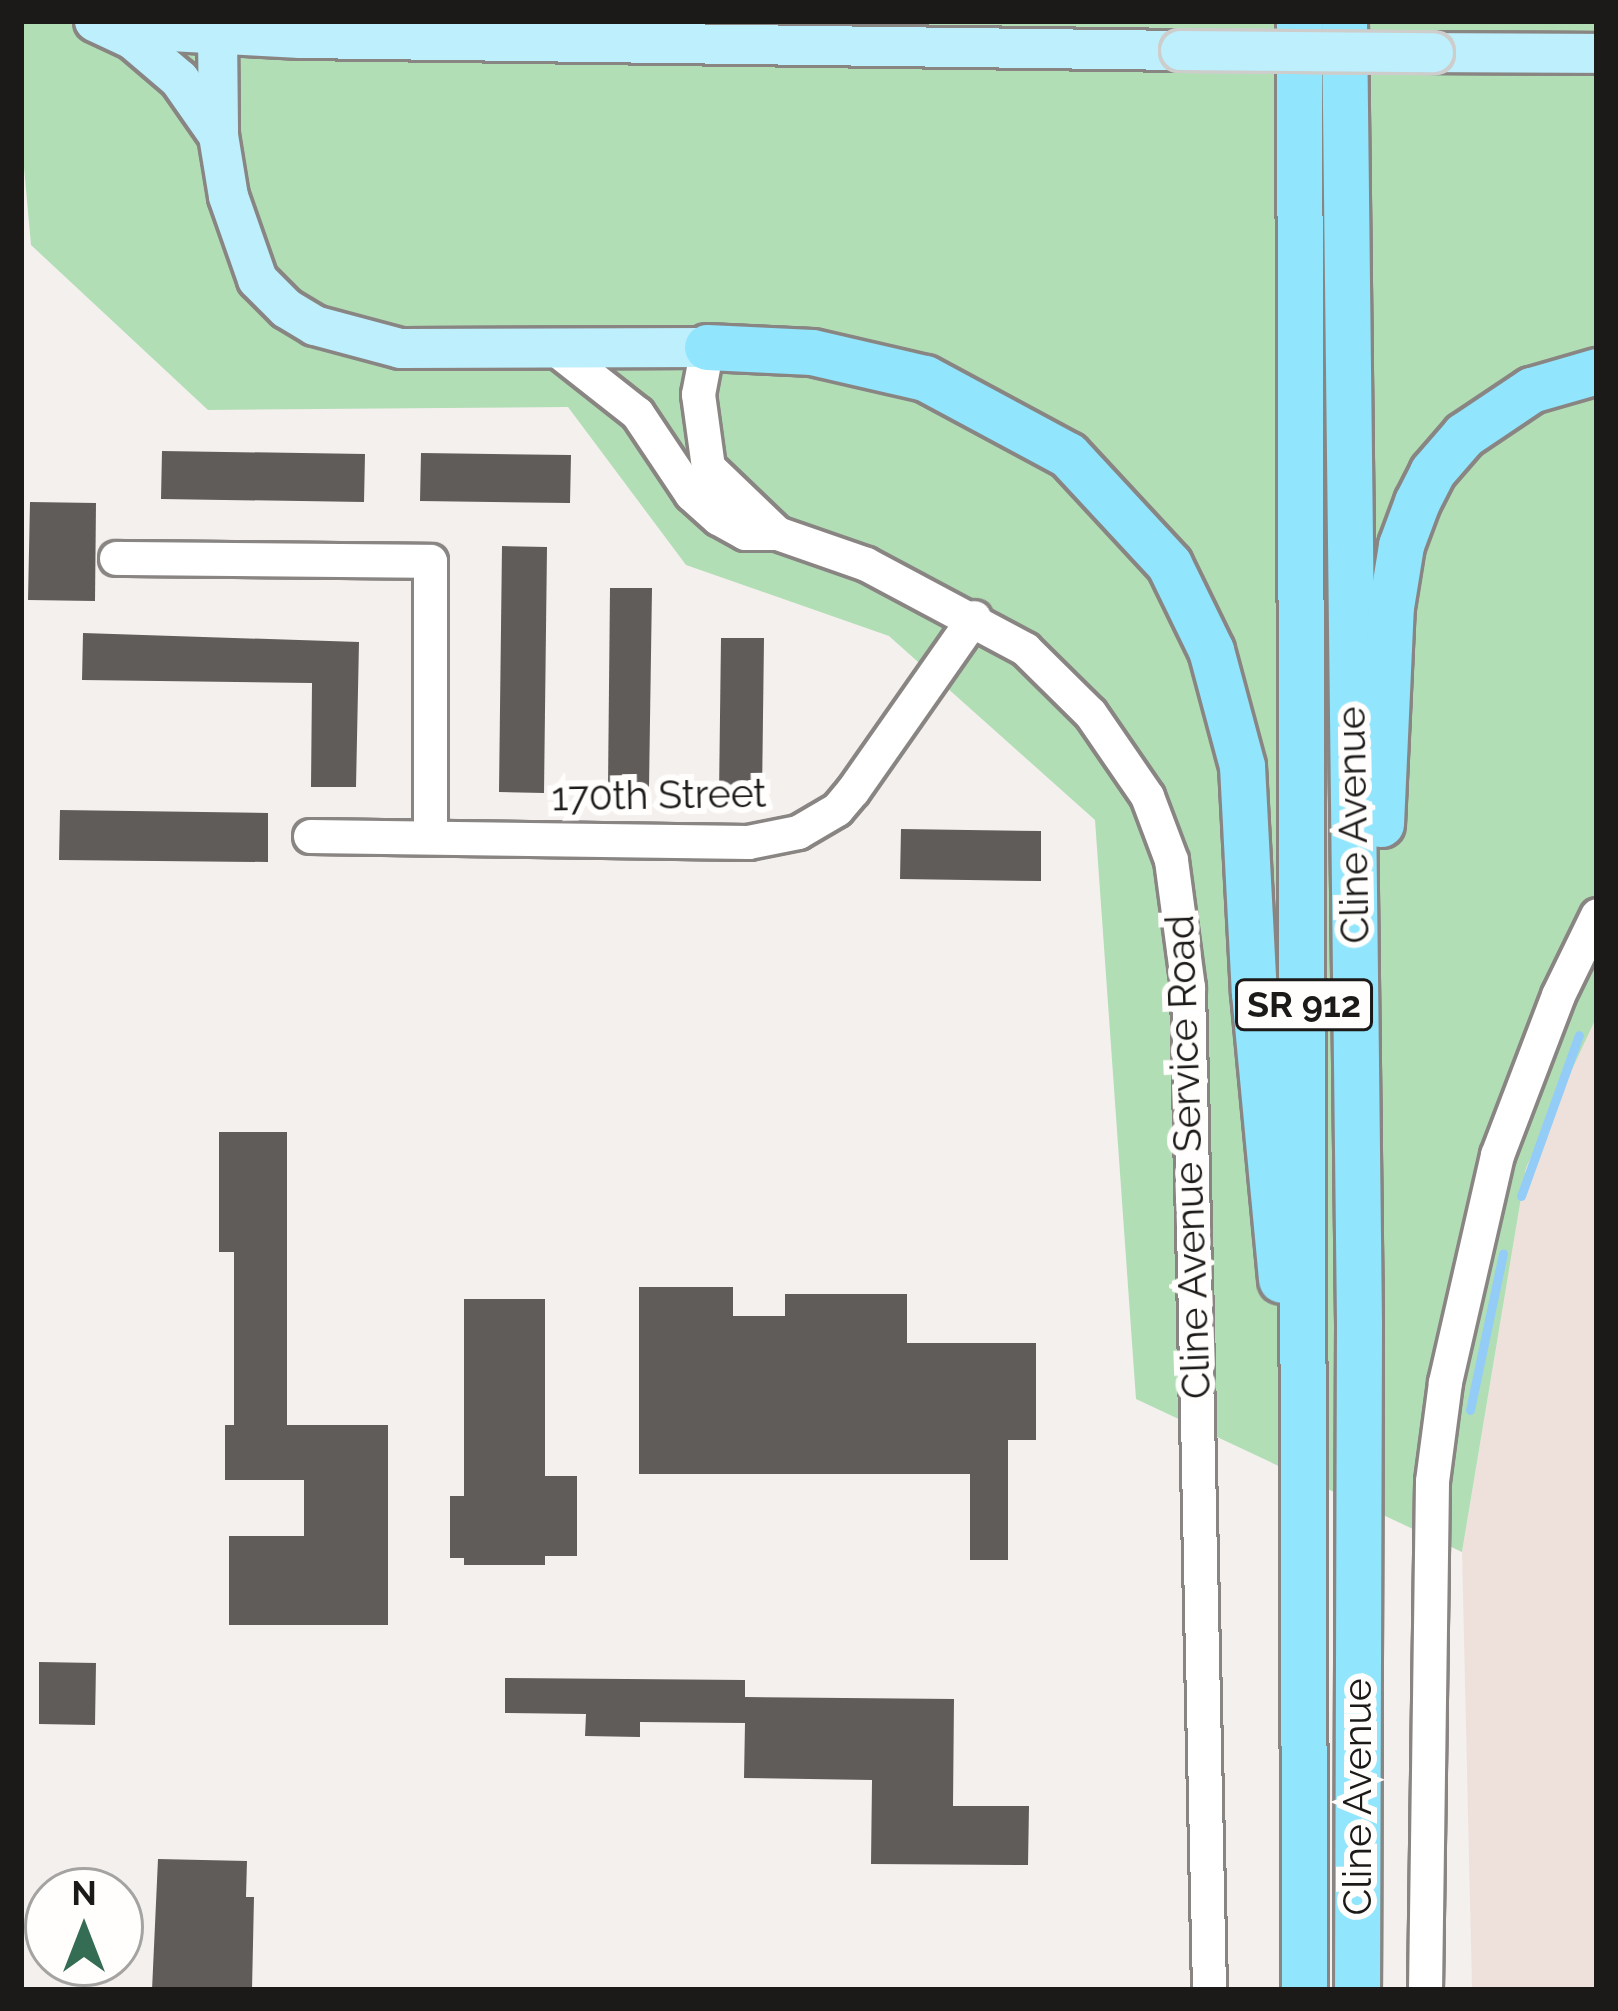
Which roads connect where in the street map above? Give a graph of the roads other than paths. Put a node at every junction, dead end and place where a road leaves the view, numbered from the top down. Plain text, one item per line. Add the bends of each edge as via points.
1 (94, 21) edge
2 (137, 21) edge
3 (1299, 21) edge
4 (1344, 21) edge
5 (217, 25) edge
6 (1597, 53) edge
7 (218, 136) junction
8 (553, 347) junction
9 (707, 347) junction
10 (1597, 370) edge
11 (777, 533) junction
12 (116, 558) dead end
13 (974, 617) junction
14 (310, 836) dead end
15 (430, 837) junction
16 (1597, 915) edge
17 (1359, 1324) junction
18 (1306, 1469) junction
19 (1209, 1990) edge
20 (1304, 1990) edge
21 (1357, 1990) edge
22 (1425, 1990) edge

1 - 7 main road via 132,39 179,80
2 - 5 main road via 170,31
3 - 18 highway, Cline Avenue / SR 912
4 - 17 highway, Cline Avenue / SR 912
5 - 6 main road, bridge
5 - 7 main road
7 - 8 main road via 241,244 257,279 286,308 314,325 400,348
8 - 9 main road
8 - 11 street, Cline Avenue Service Road via 638,413 692,494 718,518 745,533
9 - 11 street, Cline Avenue Service Road via 698,394 708,467
9 - 18 highway via 812,352 925,378 1068,455 1169,564 1211,650 1242,766 1269,1185
10 - 17 highway via 1532,390 1464,435 1432,472 1401,544 1389,651
11 - 13 street, Cline Avenue Service Road via 866,564
12 - 15 street via 430,562
13 - 15 street, 170th Street via 853,790 798,832 748,842
13 - 19 street, Cline Avenue Service Road via 1060,680 1121,754 1147,796 1182,917
14 - 15 street, 170th Street
16 - 22 street, Cline Avenue via 1497,1155 1445,1382 1432,1480
17 - 21 highway, Cline Avenue / SR 912
18 - 20 highway, Cline Avenue / SR 912

